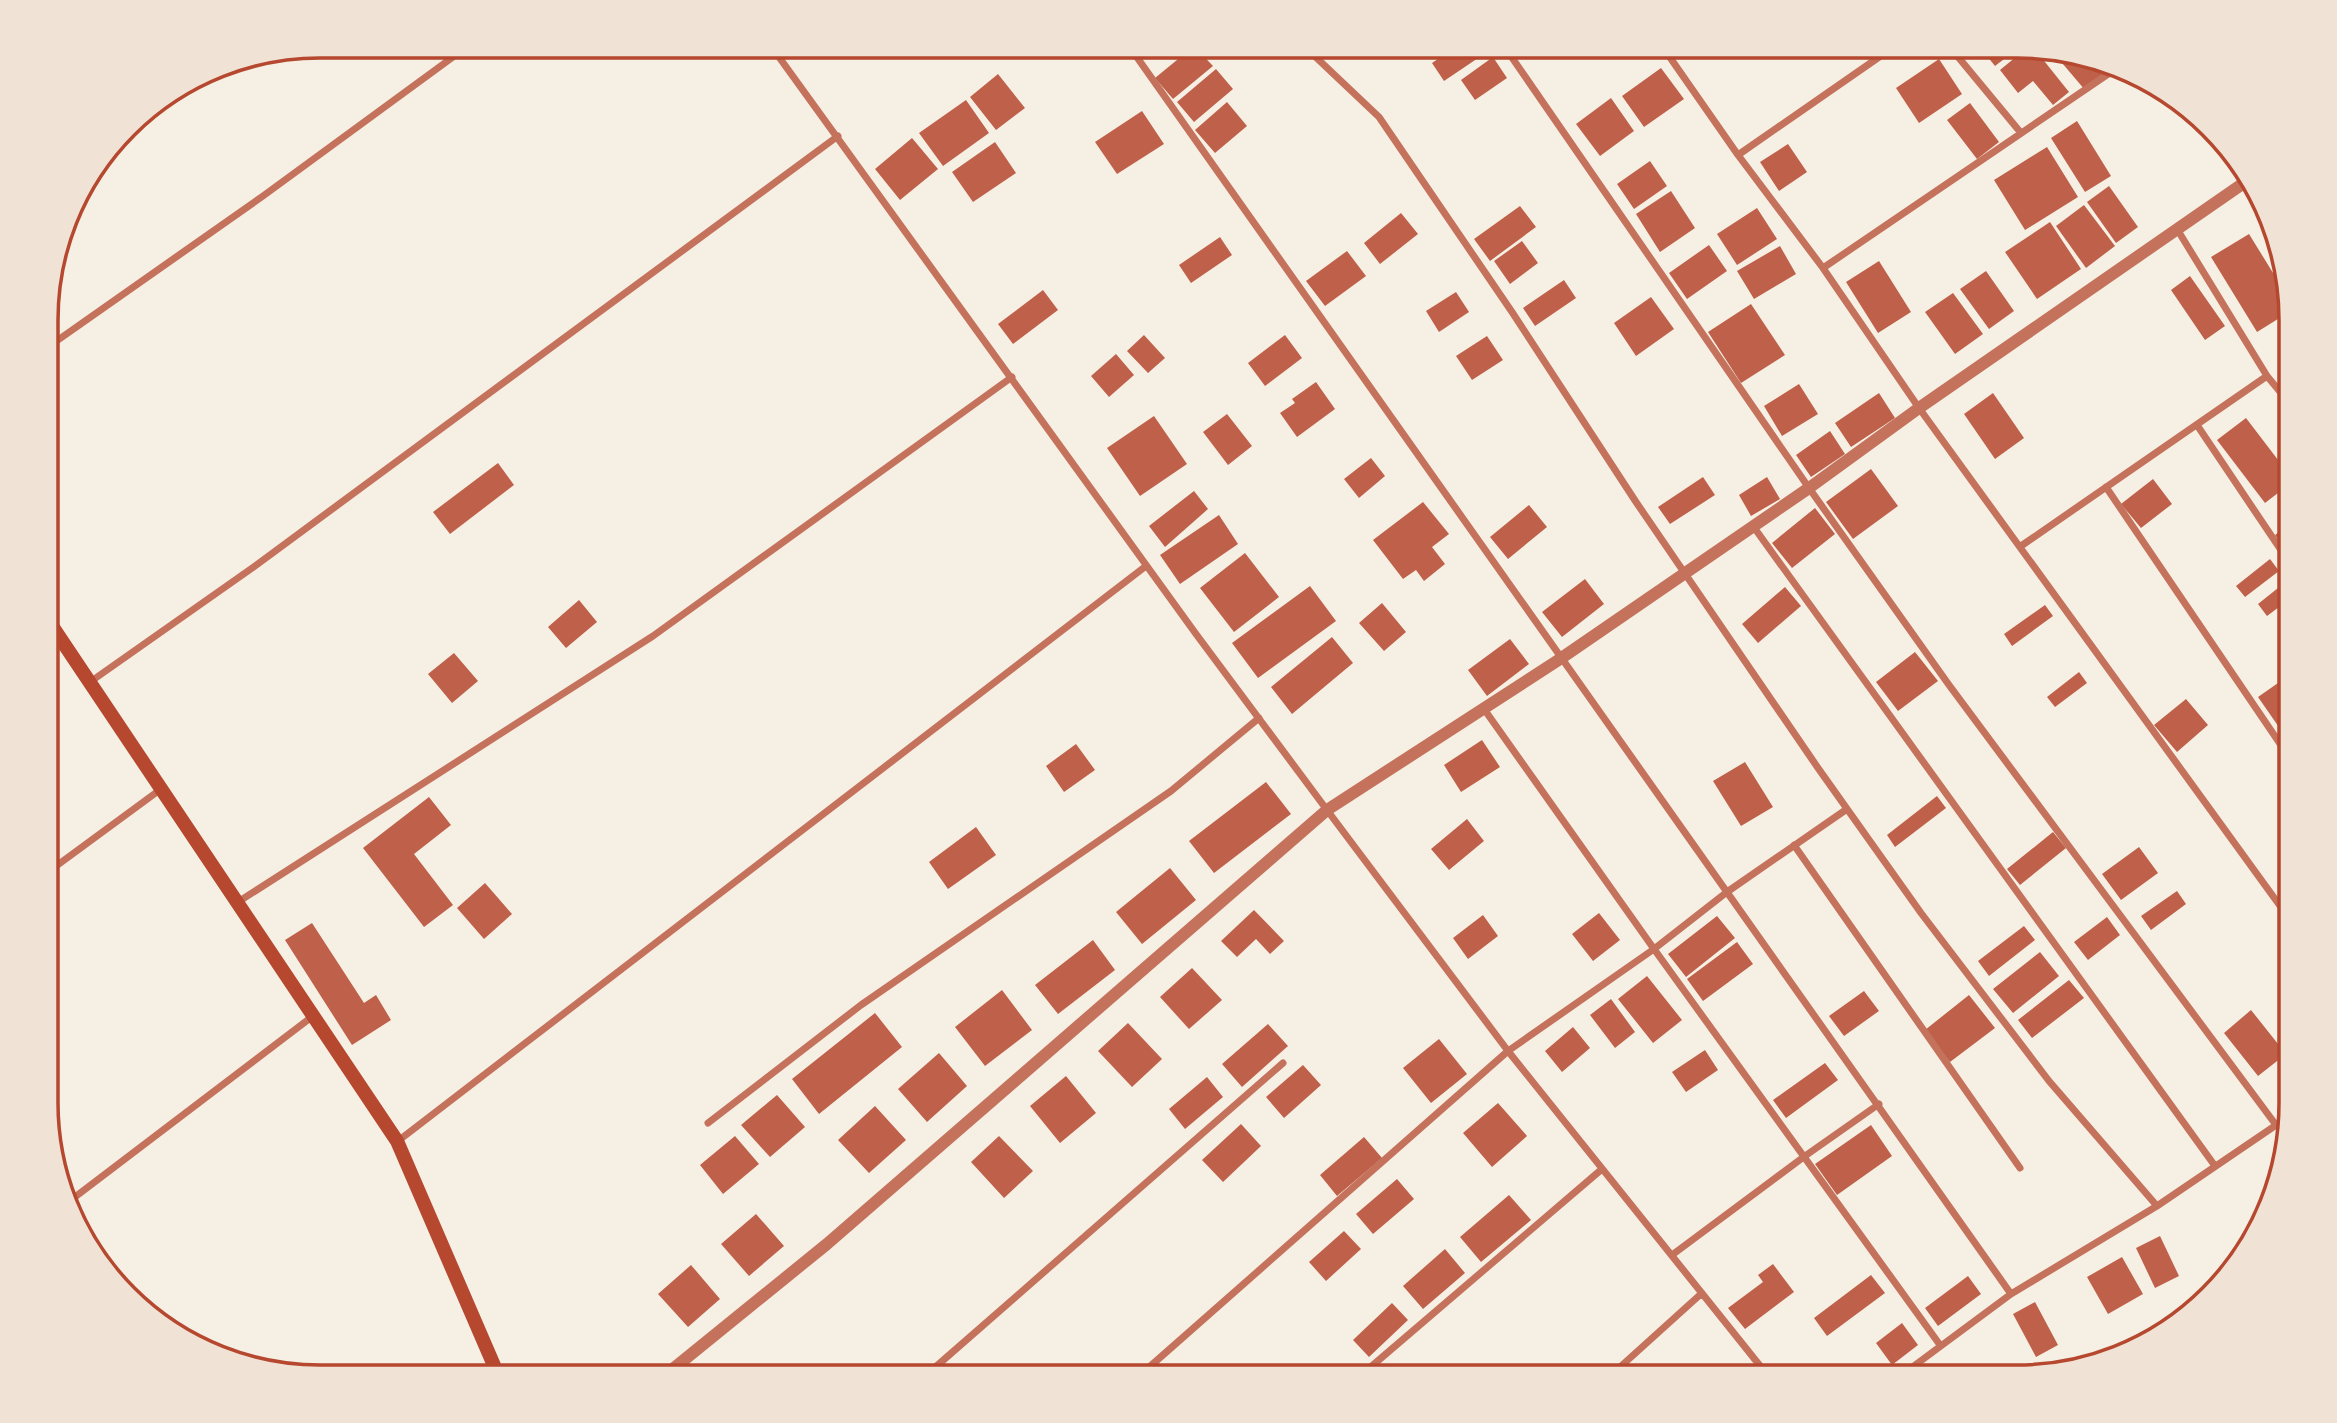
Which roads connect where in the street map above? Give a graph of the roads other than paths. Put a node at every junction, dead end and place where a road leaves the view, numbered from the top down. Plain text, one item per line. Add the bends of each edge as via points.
1 (452, 58) edge
2 (780, 58) edge
3 (1137, 58) edge
4 (1317, 58) edge
5 (1512, 58) edge
6 (1670, 58) edge
7 (1878, 58) edge
8 (1960, 58) edge
9 (2108, 74) edge
10 (2021, 133) junction
11 (838, 136) junction
12 (1738, 155) junction
13 (2242, 184) edge
14 (2177, 229) junction
15 (1823, 268) junction
16 (58, 340) edge
17 (2267, 376) junction
18 (1012, 377) junction
19 (2279, 390) edge
20 (1919, 408) junction
21 (2197, 425) junction
22 (2106, 486) junction
23 (1809, 488) junction
24 (1753, 526) junction
25 (2021, 546) junction
26 (2279, 547) edge
27 (1146, 566) junction
28 (1685, 572) junction
29 (58, 635) edge
30 (1560, 659) junction
31 (90, 682) junction
32 (1484, 709) junction
33 (1259, 718) junction
34 (2279, 742) edge
35 (161, 789) junction
36 (1847, 809) junction
37 (1328, 810) junction
38 (1794, 845) junction
39 (58, 865) edge
40 (1727, 892) junction
41 (237, 903) junction
42 (2279, 904) edge
43 (1654, 949) junction
44 (313, 1016) junction
45 (1508, 1051) junction
46 (1283, 1063) dead end
47 (1879, 1104) junction
48 (708, 1123) dead end
49 (2279, 1123) edge
50 (2276, 1125) junction
51 (397, 1142) junction
52 (1805, 1156) junction
53 (2215, 1166) junction
54 (2020, 1168) dead end
55 (1602, 1169) junction
56 (75, 1197) edge
57 (2157, 1206) junction
58 (1672, 1255) junction
59 (1702, 1293) junction
60 (2011, 1294) junction
61 (1940, 1345) junction
62 (494, 1365) edge
63 (678, 1365) edge
64 (938, 1365) edge
65 (1152, 1365) edge
66 (1373, 1365) edge
67 (1622, 1365) edge
68 (1759, 1365) edge
69 (1914, 1365) edge

1 - 16 street
2 - 11 street
3 - 30 street
4 - 28 street via 1379,117
5 - 23 street
6 - 12 street
7 - 12 street
8 - 10 street
9 - 10 street
10 - 15 street
11 - 18 street
11 - 31 street via 256,566
12 - 15 street
13 - 14 street
14 - 17 street
14 - 20 street
15 - 20 street
17 - 19 street
17 - 21 street
18 - 27 street
18 - 41 street via 653,636
20 - 23 street
20 - 25 street
21 - 22 street
21 - 26 street
22 - 25 street
22 - 34 street
23 - 24 street
23 - 50 street via 1949,685
24 - 28 street
24 - 53 street
25 - 42 street
27 - 33 street
27 - 51 street
28 - 30 street
28 - 36 street
29 - 31 main road
30 - 32 street
30 - 40 street
31 - 35 main road
32 - 37 street
32 - 43 street
33 - 37 street
33 - 48 street via 1171,791 860,1005
35 - 39 street
35 - 41 main road
36 - 38 street
36 - 57 street via 2049,1082
37 - 45 street
37 - 63 street via 838,1235
38 - 40 street
38 - 54 street
40 - 43 street
40 - 47 street
41 - 44 main road
43 - 45 street
43 - 52 street
44 - 51 main road
44 - 56 street
45 - 55 street
45 - 65 street
46 - 64 street
47 - 52 street
47 - 60 street
49 - 50 street
50 - 53 street
51 - 62 main road
52 - 58 street
52 - 61 street
53 - 57 street
55 - 58 street
55 - 66 street
57 - 60 street
58 - 59 street
59 - 67 street
59 - 68 street
60 - 61 street
61 - 69 street

